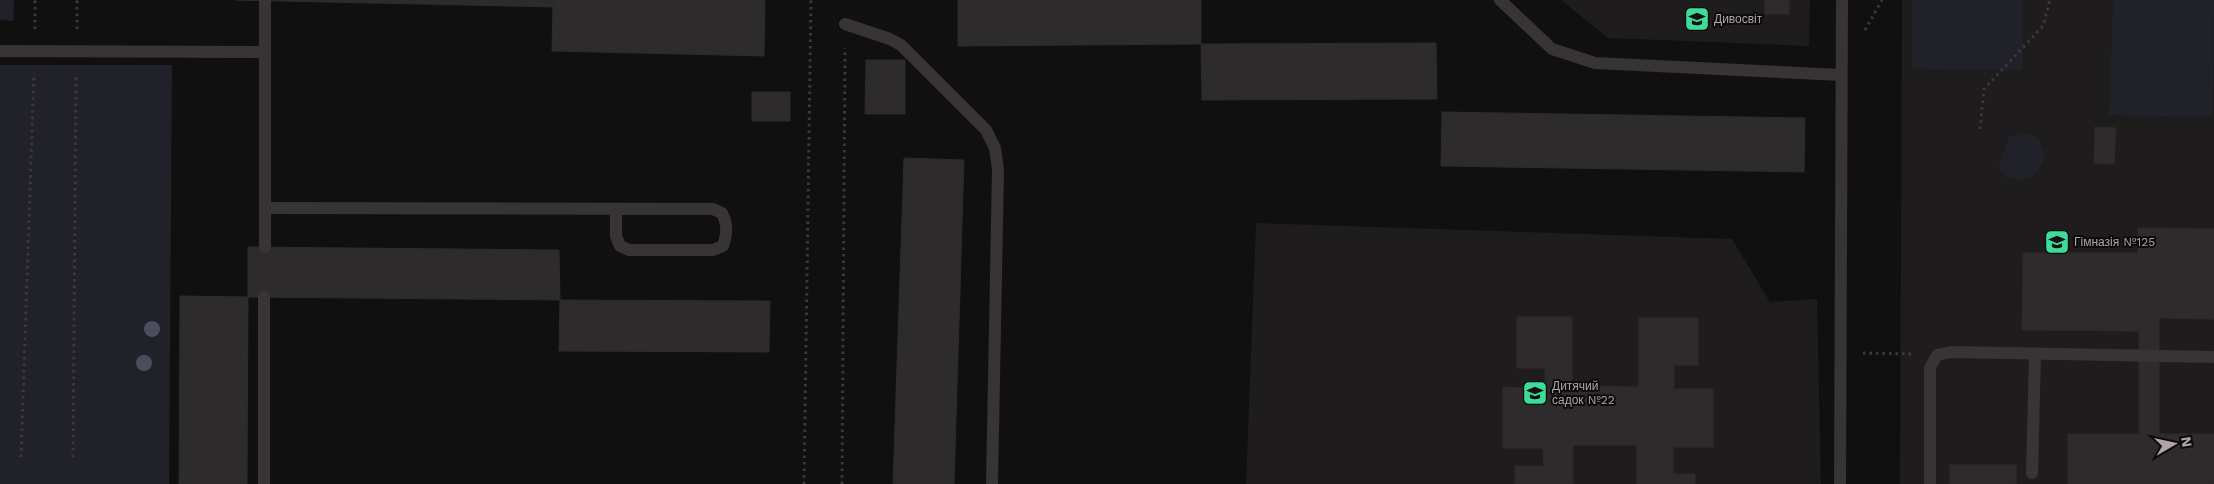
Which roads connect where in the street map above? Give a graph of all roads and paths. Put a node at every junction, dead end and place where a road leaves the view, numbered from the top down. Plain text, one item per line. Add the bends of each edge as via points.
1 (35, 0) edge
2 (77, 0) edge
3 (811, 0) edge
4 (1500, 0) edge
5 (1842, 0) edge
6 (2050, 0) edge
7 (266, 1) edge
8 (845, 24) joint
9 (0, 51) edge
10 (34, 51) junction
11 (77, 52) junction
12 (265, 52) junction
13 (1841, 75) junction
14 (1980, 129) dead end
15 (265, 208) junction
16 (616, 209) junction
17 (265, 247) dead end
18 (264, 297) dead end
19 (1840, 352) junction
20 (1937, 355) junction
21 (2035, 355) junction
22 (2214, 357) edge
23 (21, 457) dead end
24 (73, 457) dead end
25 (2032, 473) dead end
26 (264, 484) edge
27 (804, 484) edge
28 (842, 484) edge
29 (992, 484) edge
30 (1840, 484) edge
31 (1930, 484) edge

1 - 10 path
2 - 11 path
3 - 27 path
4 - 13 lane via 1552,49 1595,63
5 - 13 lane
6 - 14 path via 2043,26 1984,89
7 - 12 lane
8 - 28 path
8 - 29 lane via 901,45 986,130 995,148 998,170
9 - 10 lane
10 - 11 lane
10 - 23 path
11 - 12 lane
11 - 24 path
12 - 15 lane
13 - 19 lane
15 - 16 lane
15 - 17 lane
16 - 16 lane via 713,209 722,213 726,236 723,246 713,250 629,250 620,246 616,236
18 - 26 lane
19 - 20 path
19 - 30 lane
20 - 21 lane via 1951,352
20 - 31 lane via 1930,368
21 - 22 lane
21 - 25 lane

